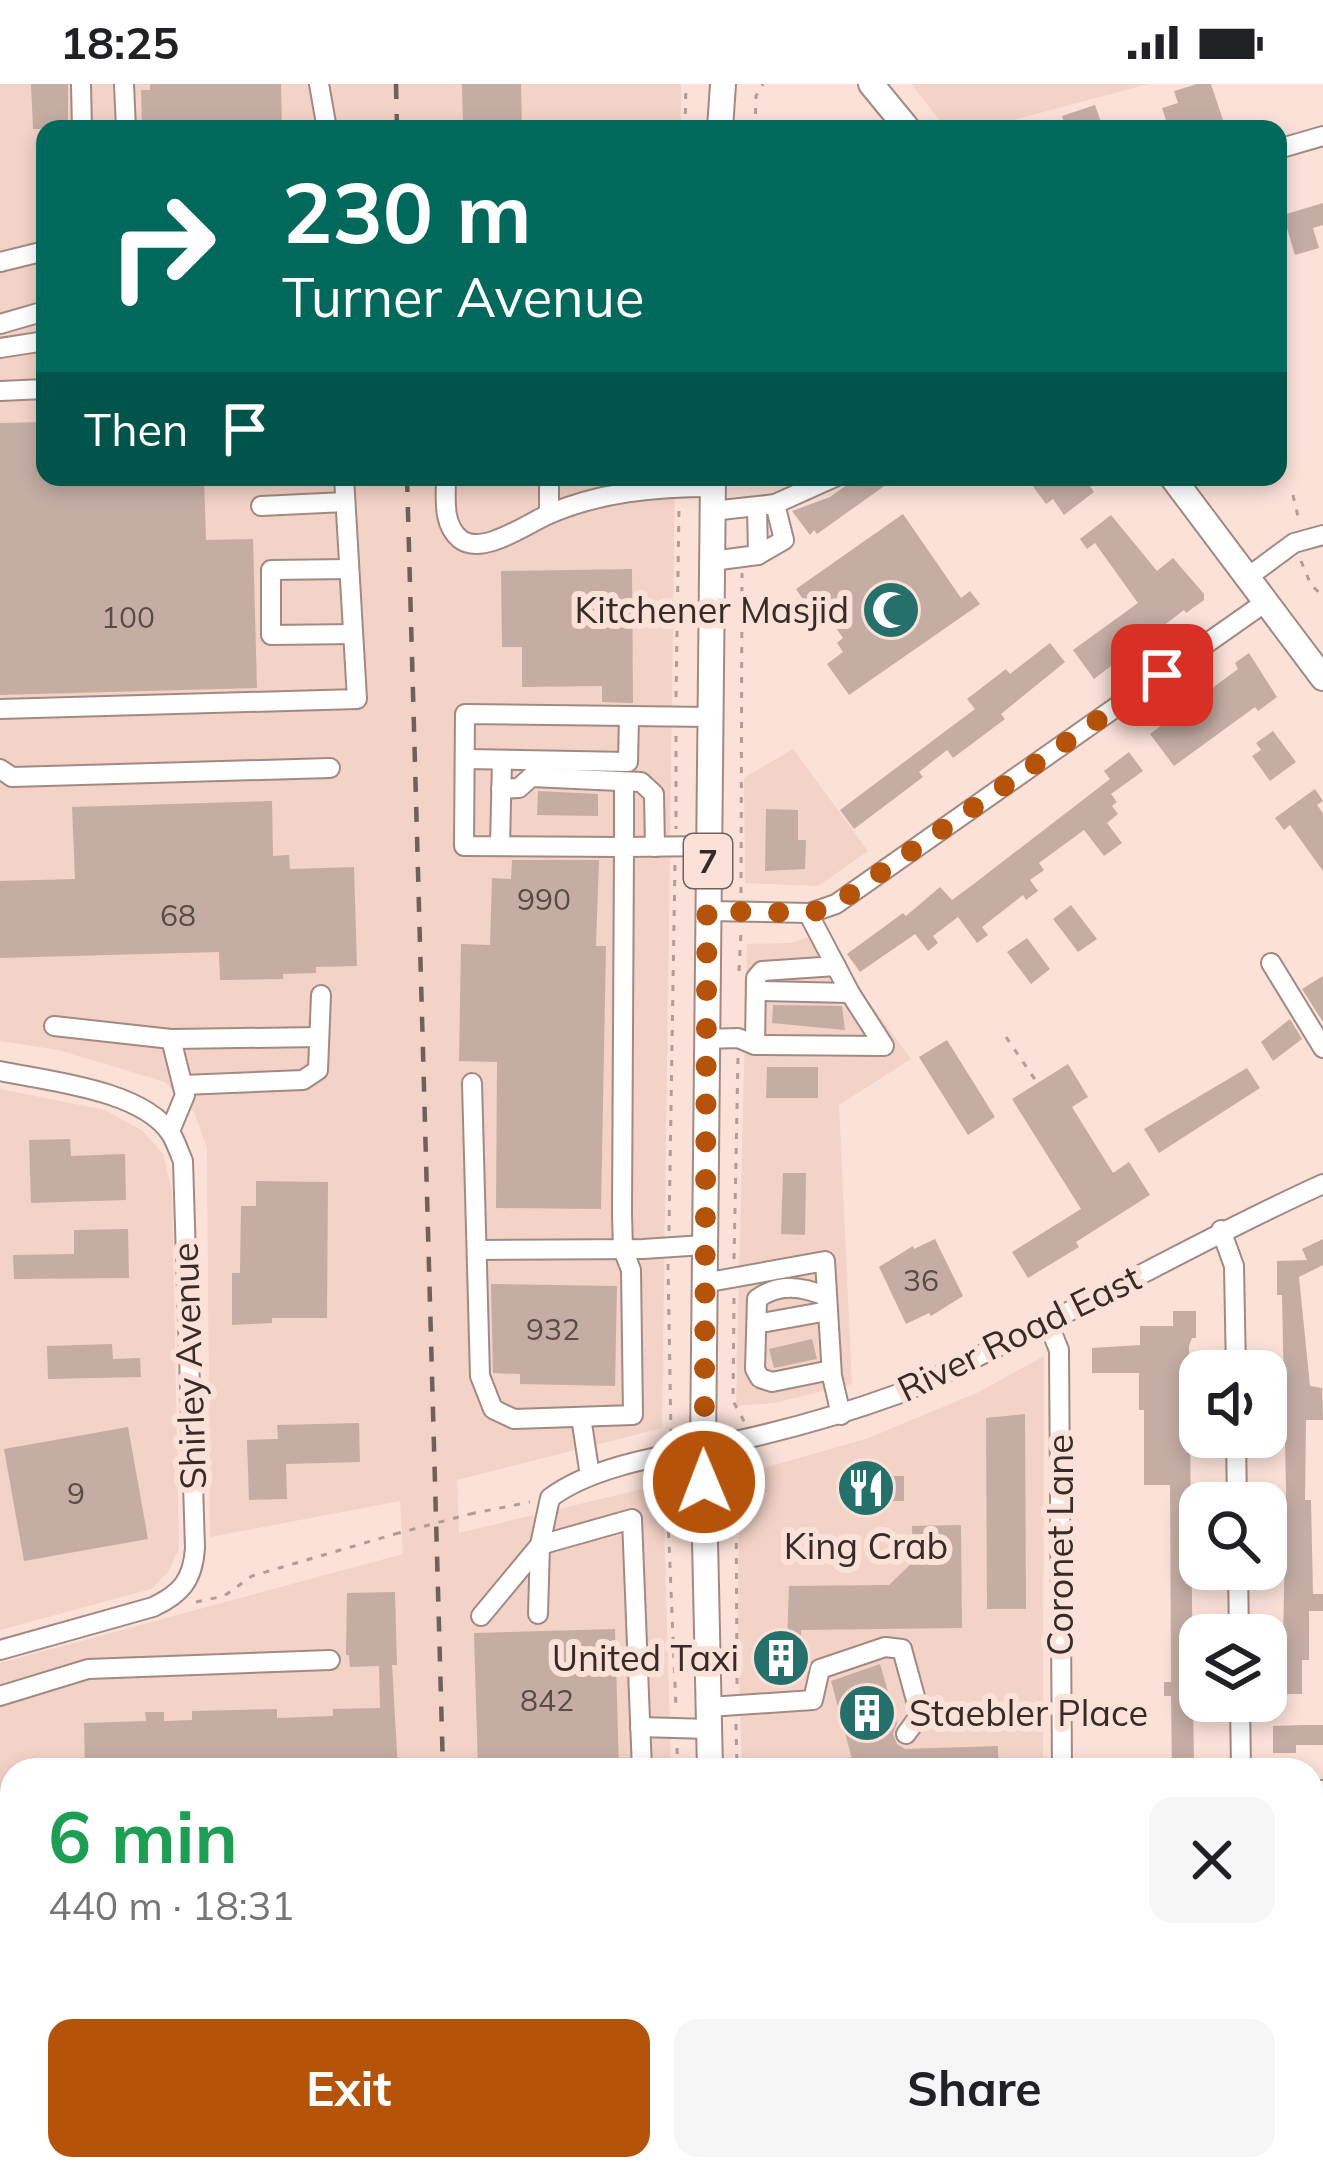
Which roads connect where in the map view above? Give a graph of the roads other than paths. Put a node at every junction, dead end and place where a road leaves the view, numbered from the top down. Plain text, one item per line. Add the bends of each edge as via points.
1 (81, 84) edge
2 (124, 84) edge
3 (319, 84) edge
4 (723, 84) edge
5 (871, 84) edge
6 (82, 120) edge
7 (126, 120) edge
8 (325, 120) edge
9 (721, 120) edge
10 (901, 120) edge
11 (1323, 136) edge
12 (1287, 146) edge
13 (36, 252) edge
14 (0, 262) edge
15 (36, 314) edge
16 (0, 324) edge
17 (36, 342) edge
18 (0, 348) edge
19 (36, 389) edge
20 (0, 391) edge
21 (344, 486) edge
22 (446, 486) edge
23 (549, 486) edge
24 (580, 486) edge
25 (639, 486) edge
26 (672, 486) edge
27 (812, 486) edge
28 (1179, 486) edge
29 (712, 492) edge
30 (579, 501) junction
31 (345, 502) junction
32 (261, 506) dead end
33 (758, 507) junction
34 (549, 514) junction
35 (1307, 539) edge
36 (712, 561) junction
37 (349, 569) junction
38 (1248, 577) junction
39 (1267, 601) junction
40 (353, 634) junction
41 (1319, 665) edge
42 (0, 709) edge
43 (629, 716) junction
44 (710, 717) junction
45 (465, 759) junction
46 (502, 760) junction
47 (330, 768) dead end
48 (0, 770) edge
49 (501, 789) junction
50 (624, 790) dead end
51 (708, 846) junction
52 (500, 847) junction
53 (625, 847) junction
54 (665, 847) junction
55 (707, 911) junction
56 (808, 913) junction
57 (1271, 963) dead end
58 (836, 967) junction
59 (757, 991) junction
60 (850, 993) junction
61 (321, 995) dead end
62 (54, 1026) dead end
63 (319, 1037) junction
64 (171, 1039) junction
65 (706, 1039) junction
66 (747, 1042) junction
67 (1323, 1048) edge
68 (0, 1071) edge
69 (472, 1083) dead end
70 (183, 1085) junction
71 (170, 1131) junction
72 (1323, 1184) edge
73 (1222, 1230) junction
74 (704, 1245) junction
75 (623, 1249) junction
76 (477, 1250) junction
77 (704, 1283) junction
78 (827, 1304) junction
79 (767, 1322) dead end
80 (1048, 1323) junction
81 (1235, 1350) edge
82 (831, 1370) junction
83 (841, 1415) junction
84 (581, 1417) junction
85 (703, 1448) junction
86 (590, 1476) junction
87 (540, 1545) junction
88 (538, 1614) dead end
89 (481, 1616) dead end
90 (0, 1649) edge
91 (330, 1660) dead end
92 (0, 1696) edge
93 (709, 1718) junction
94 (1240, 1722) edge
95 (640, 1727) junction
96 (905, 1734) dead end
97 (641, 1758) edge
98 (710, 1758) edge
99 (1062, 1758) edge
100 (1241, 1758) edge

1 - 6 street
2 - 7 street
3 - 8 street
4 - 9 main road
5 - 10 main road
11 - 12 street
13 - 14 street
15 - 16 street
17 - 18 street
19 - 20 street
21 - 31 street
22 - 34 street via 446,520 461,540 480,545
23 - 34 street
24 - 30 street
25 - 30 street
26 - 29 street
27 - 33 street
28 - 38 main road
29 - 33 street
29 - 36 main road, 7
30 - 34 street
31 - 32 street
31 - 37 street
33 - 36 street via 784,540
35 - 38 street
36 - 44 main road, 7
37 - 40 street
37 - 40 street via 271,570 271,635
38 - 39 main road
39 - 41 main road
39 - 56 street via 836,904
40 - 42 street via 357,699
43 - 44 street
43 - 45 street via 465,714
43 - 46 street via 628,762
44 - 51 main road, 7
45 - 46 street
45 - 52 street via 464,846
46 - 49 street
47 - 48 street via 12,778
49 - 52 street
49 - 54 street via 531,777 641,782 654,794
50 - 53 street
51 - 54 street
51 - 55 main road, 7
52 - 53 street
53 - 54 street
53 - 75 street
55 - 56 street
55 - 65 main road, 7
56 - 58 street
57 - 67 street
58 - 59 street via 762,971
58 - 60 street
59 - 60 street
59 - 66 street
60 - 66 street via 884,1046
61 - 63 street
62 - 64 street
63 - 64 street
63 - 70 street via 318,1070 303,1080
64 - 70 street
65 - 66 street
65 - 74 main road, 7
68 - 71 street via 99,1092 140,1107
69 - 76 street
70 - 71 street
71 - 90 street, Shirley Avenue via 182,1161 194,1570 177,1596 153,1607
72 - 73 street, River Road East
73 - 80 street, River Road East
73 - 81 street via 1234,1266
74 - 75 street
74 - 77 main road, 7
75 - 76 street
75 - 84 street via 631,1270 633,1414
76 - 84 street via 480,1376 493,1409 514,1419
77 - 78 street via 825,1261
77 - 85 main road, 7
78 - 79 street
78 - 82 street
78 - 82 street via 795,1286 757,1299 754,1369 772,1382
80 - 83 street, River Road East
80 - 99 street, Coronet Lane via 1059,1350
82 - 83 street
83 - 85 street, River Road East
84 - 86 street
85 - 86 street, River Road East
85 - 93 main road, 7
86 - 87 street, River Road East via 550,1498
87 - 88 street
87 - 89 street
87 - 95 street via 632,1519
91 - 92 street via 88,1669
93 - 95 street
93 - 96 street via 736,1706 813,1700 820,1669 885,1647 902,1649 920,1715
93 - 98 main road, 7
94 - 100 street
95 - 97 street

